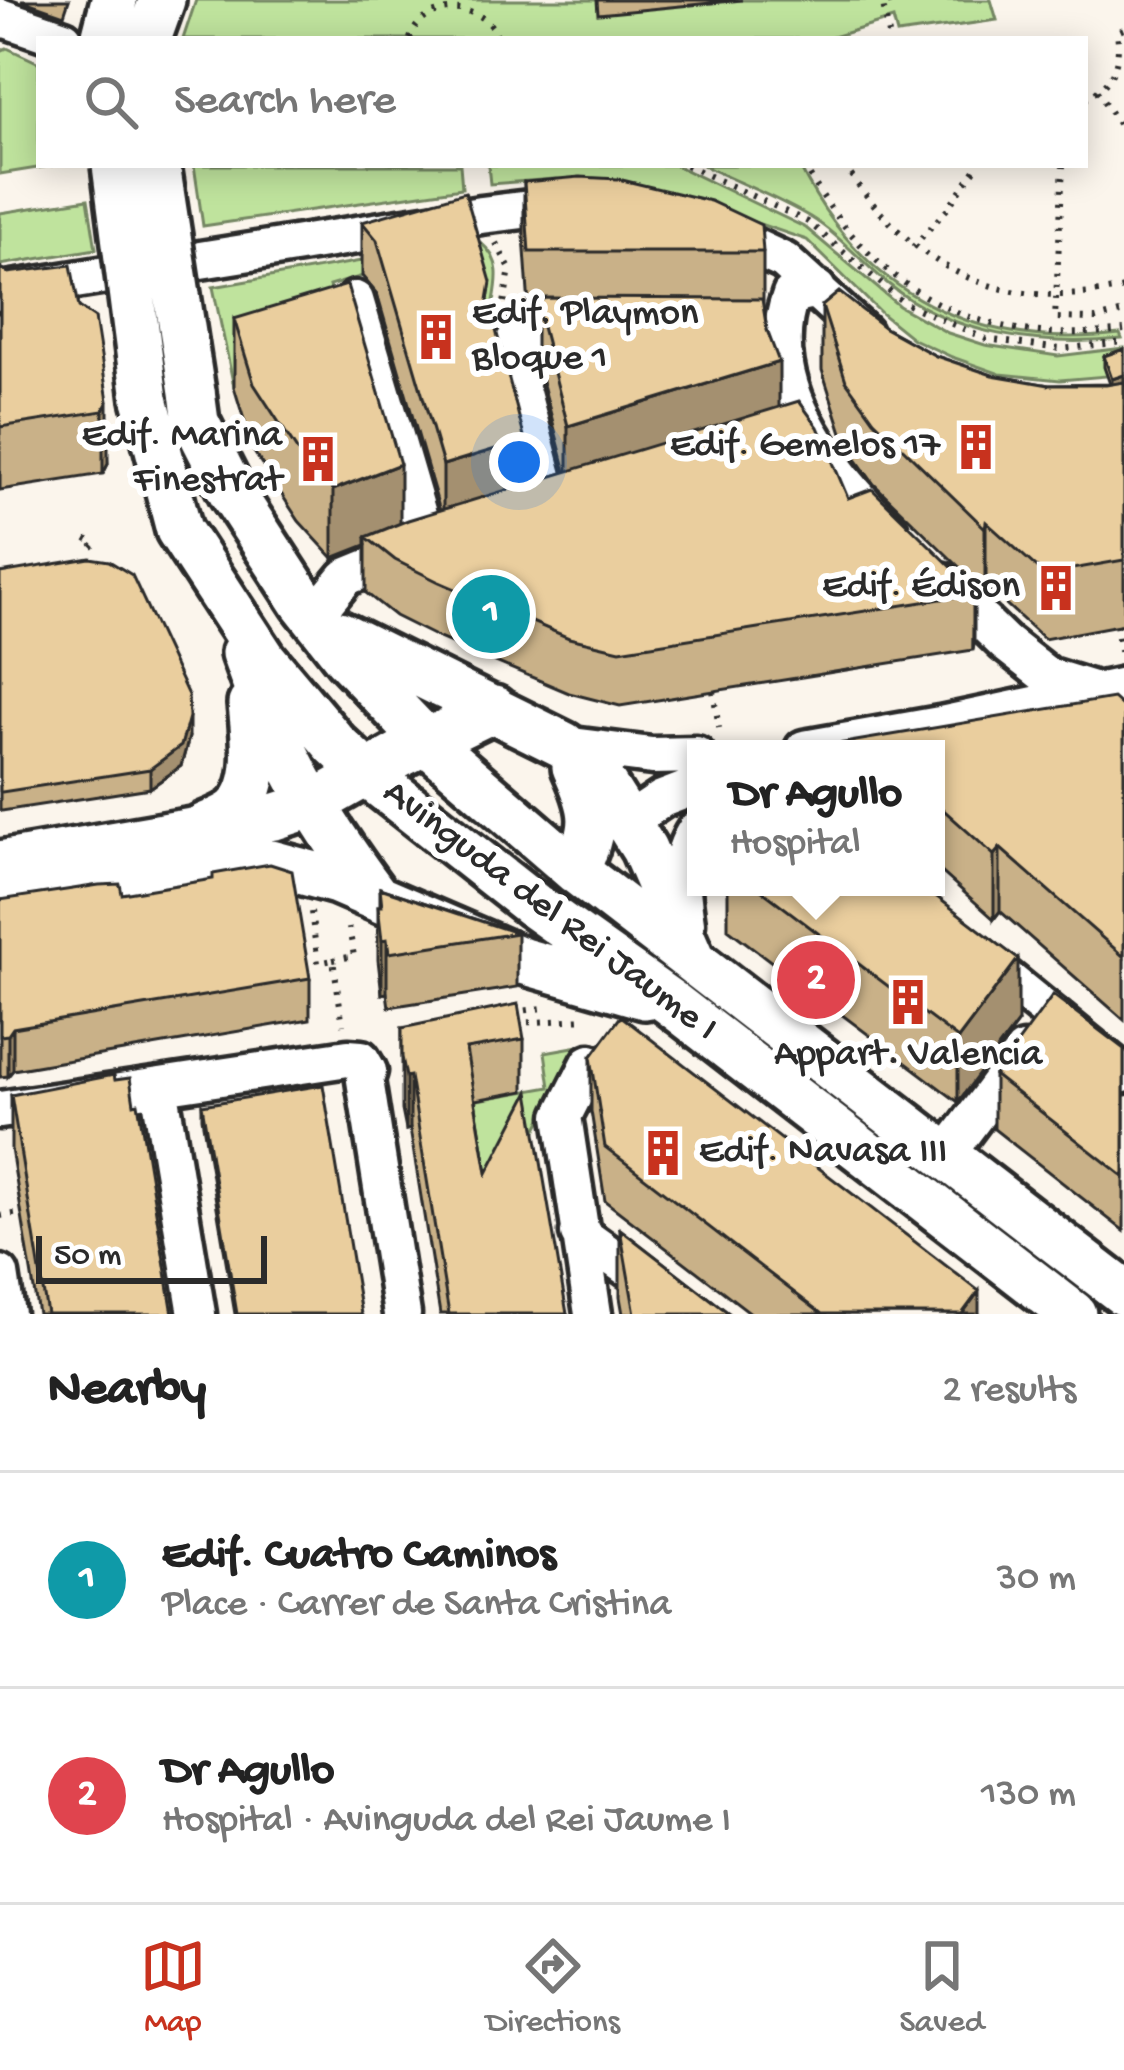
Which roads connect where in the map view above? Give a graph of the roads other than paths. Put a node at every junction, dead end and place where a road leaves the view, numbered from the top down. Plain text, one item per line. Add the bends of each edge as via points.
1 (114, 0) edge
2 (162, 0) edge
3 (0, 17) edge
4 (55, 36) edge
5 (105, 36) edge
6 (149, 36) edge
7 (115, 168) edge
8 (157, 168) edge
9 (600, 206) edge
10 (679, 218) edge
11 (817, 289) junction
12 (0, 292) edge
13 (356, 300) edge
14 (620, 330) edge
15 (893, 362) edge
16 (596, 494) edge
17 (552, 506) junction
18 (514, 518) edge
19 (231, 610) junction
20 (317, 620) junction
21 (1005, 643) junction
22 (246, 659) junction
23 (1111, 701) edge
24 (494, 709) junction
25 (940, 725) junction
26 (853, 740) edge
27 (428, 742) junction
28 (564, 745) junction
29 (687, 747) edge
30 (367, 774) junction
31 (687, 789) edge
32 (310, 805) junction
33 (628, 822) junction
34 (193, 832) junction
35 (687, 844) edge
36 (0, 864) edge
37 (576, 871) junction
38 (0, 898) edge
39 (533, 905) junction
40 (363, 914) junction
41 (431, 923) junction
42 (945, 928) edge
43 (691, 956) junction
44 (671, 1003) junction
45 (1052, 1014) junction
46 (590, 1063) edge
47 (1124, 1074) edge
48 (159, 1086) junction
49 (0, 1110) edge
50 (946, 1155) junction
51 (579, 1233) junction
52 (0, 1274) edge
53 (1108, 1280) edge
54 (1064, 1311) edge
55 (6, 1314) edge
56 (197, 1314) edge
57 (402, 1314) edge
58 (592, 1314) edge
59 (692, 1314) edge

1 - 5 main road
2 - 6 main road
3 - 4 street
7 - 19 main road, Avinguda del Rei Jaume I, bridge via 146,399 179,530
8 - 20 main road, Avinguda del Rei Jaume I, bridge via 196,422 232,493
9 - 12 street via 481,214
10 - 11 street via 752,243
11 - 15 street
11 - 21 street via 791,295 771,330 788,377 791,436
13 - 20 street via 443,540 346,577
14 - 17 street via 529,329 510,348
16 - 17 street
17 - 18 street
19 - 22 main road
19 - 30 main road, Avinguda del Rei Jaume I via 264,660
20 - 24 main road
20 - 27 main road, Avinguda del Rei Jaume I
21 - 23 street via 1047,676
21 - 25 street via 1001,687
22 - 32 main road
22 - 34 main road via 256,749 250,783 238,809
23 - 25 street via 1043,704
24 - 27 main road
24 - 28 main road
25 - 26 street
27 - 30 main road
27 - 37 main road, Avinguda del Rei Jaume I
28 - 29 street via 652,756
28 - 33 main road
28 - 37 main road via 592,804 591,839
30 - 32 main road
30 - 39 main road, Avinguda del Rei Jaume I
31 - 33 street
32 - 34 main road
32 - 40 main road
33 - 37 main road
33 - 43 main road
34 - 36 main road
35 - 43 street via 679,874
37 - 39 main road
37 - 43 main road, Avinguda del Rei Jaume I
38 - 40 main road via 244,860 306,871
39 - 41 main road
39 - 44 main road, Avinguda del Rei Jaume I
40 - 41 main road
41 - 44 main road via 523,962
42 - 45 street
43 - 50 main road, Avinguda del Rei Jaume I
44 - 54 main road, Avinguda del Rei Jaume I
45 - 47 street
45 - 50 street
46 - 51 street via 563,1116
48 - 49 street
48 - 56 street
48 - 57 street via 354,1059 368,1071
50 - 53 main road, Avinguda del Rei Jaume I
51 - 58 street
51 - 59 street
52 - 55 street
53 - 54 street

